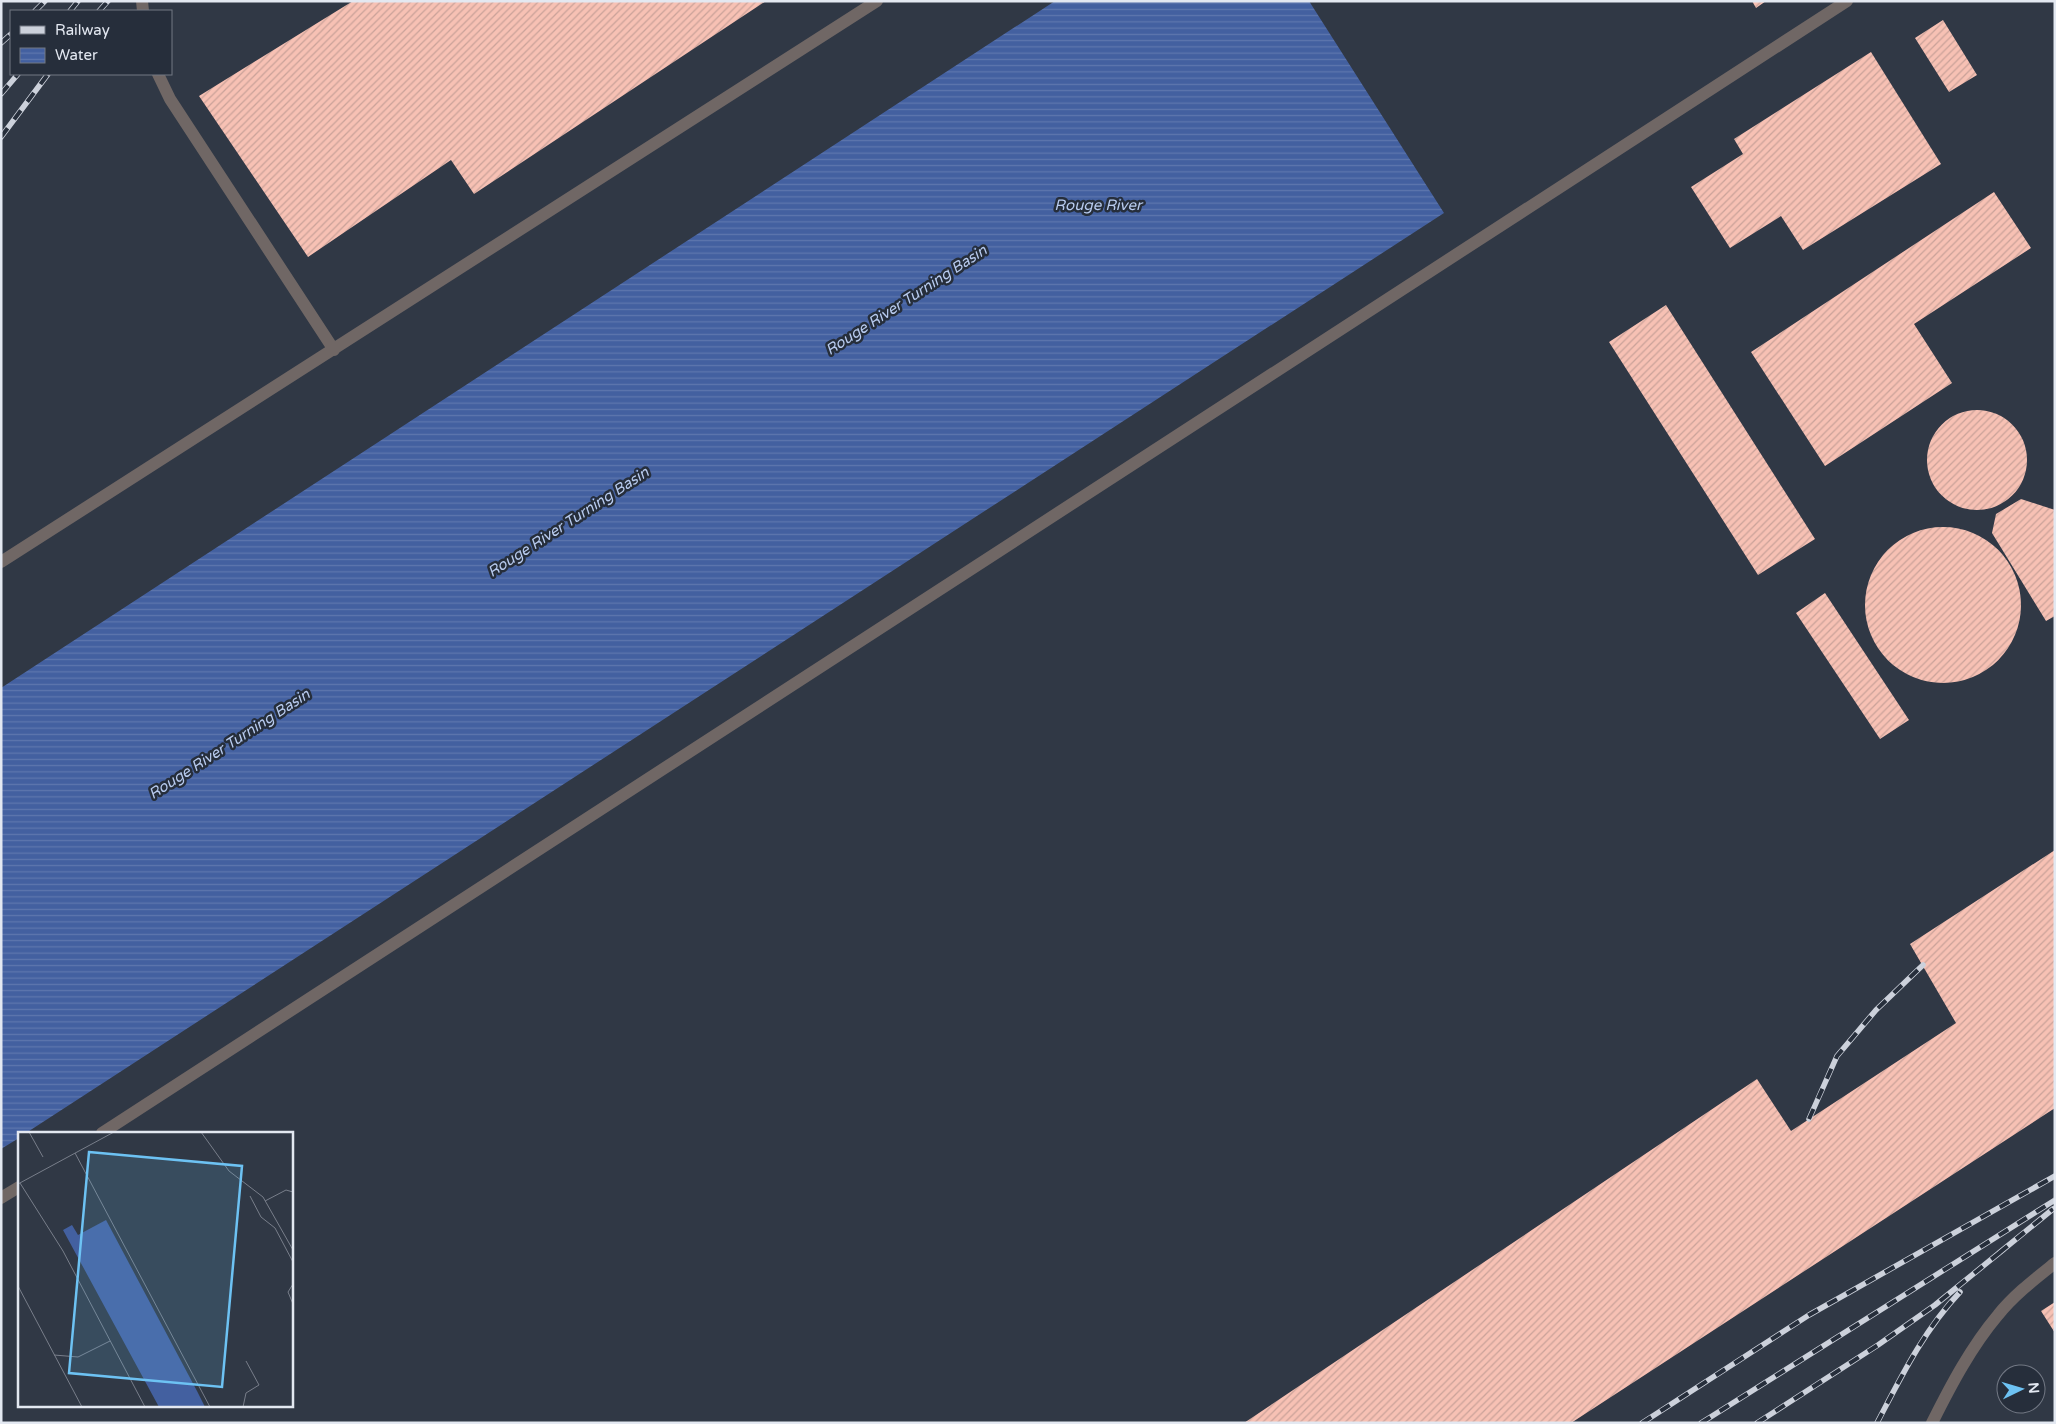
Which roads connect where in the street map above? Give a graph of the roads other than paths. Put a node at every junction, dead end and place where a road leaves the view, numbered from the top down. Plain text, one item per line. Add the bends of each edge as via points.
1 (877, 1) edge
2 (1847, 1) edge
3 (158, 75) edge
4 (334, 350) junction
5 (1, 562) edge
6 (104, 1132) edge
7 (18, 1188) edge
8 (1, 1198) edge
9 (2055, 1263) edge
10 (1932, 1423) edge

1 - 4 lane
2 - 6 lane
3 - 4 lane via 170,99
4 - 5 lane
7 - 8 lane
9 - 10 lane via 1999,1314 1972,1349

